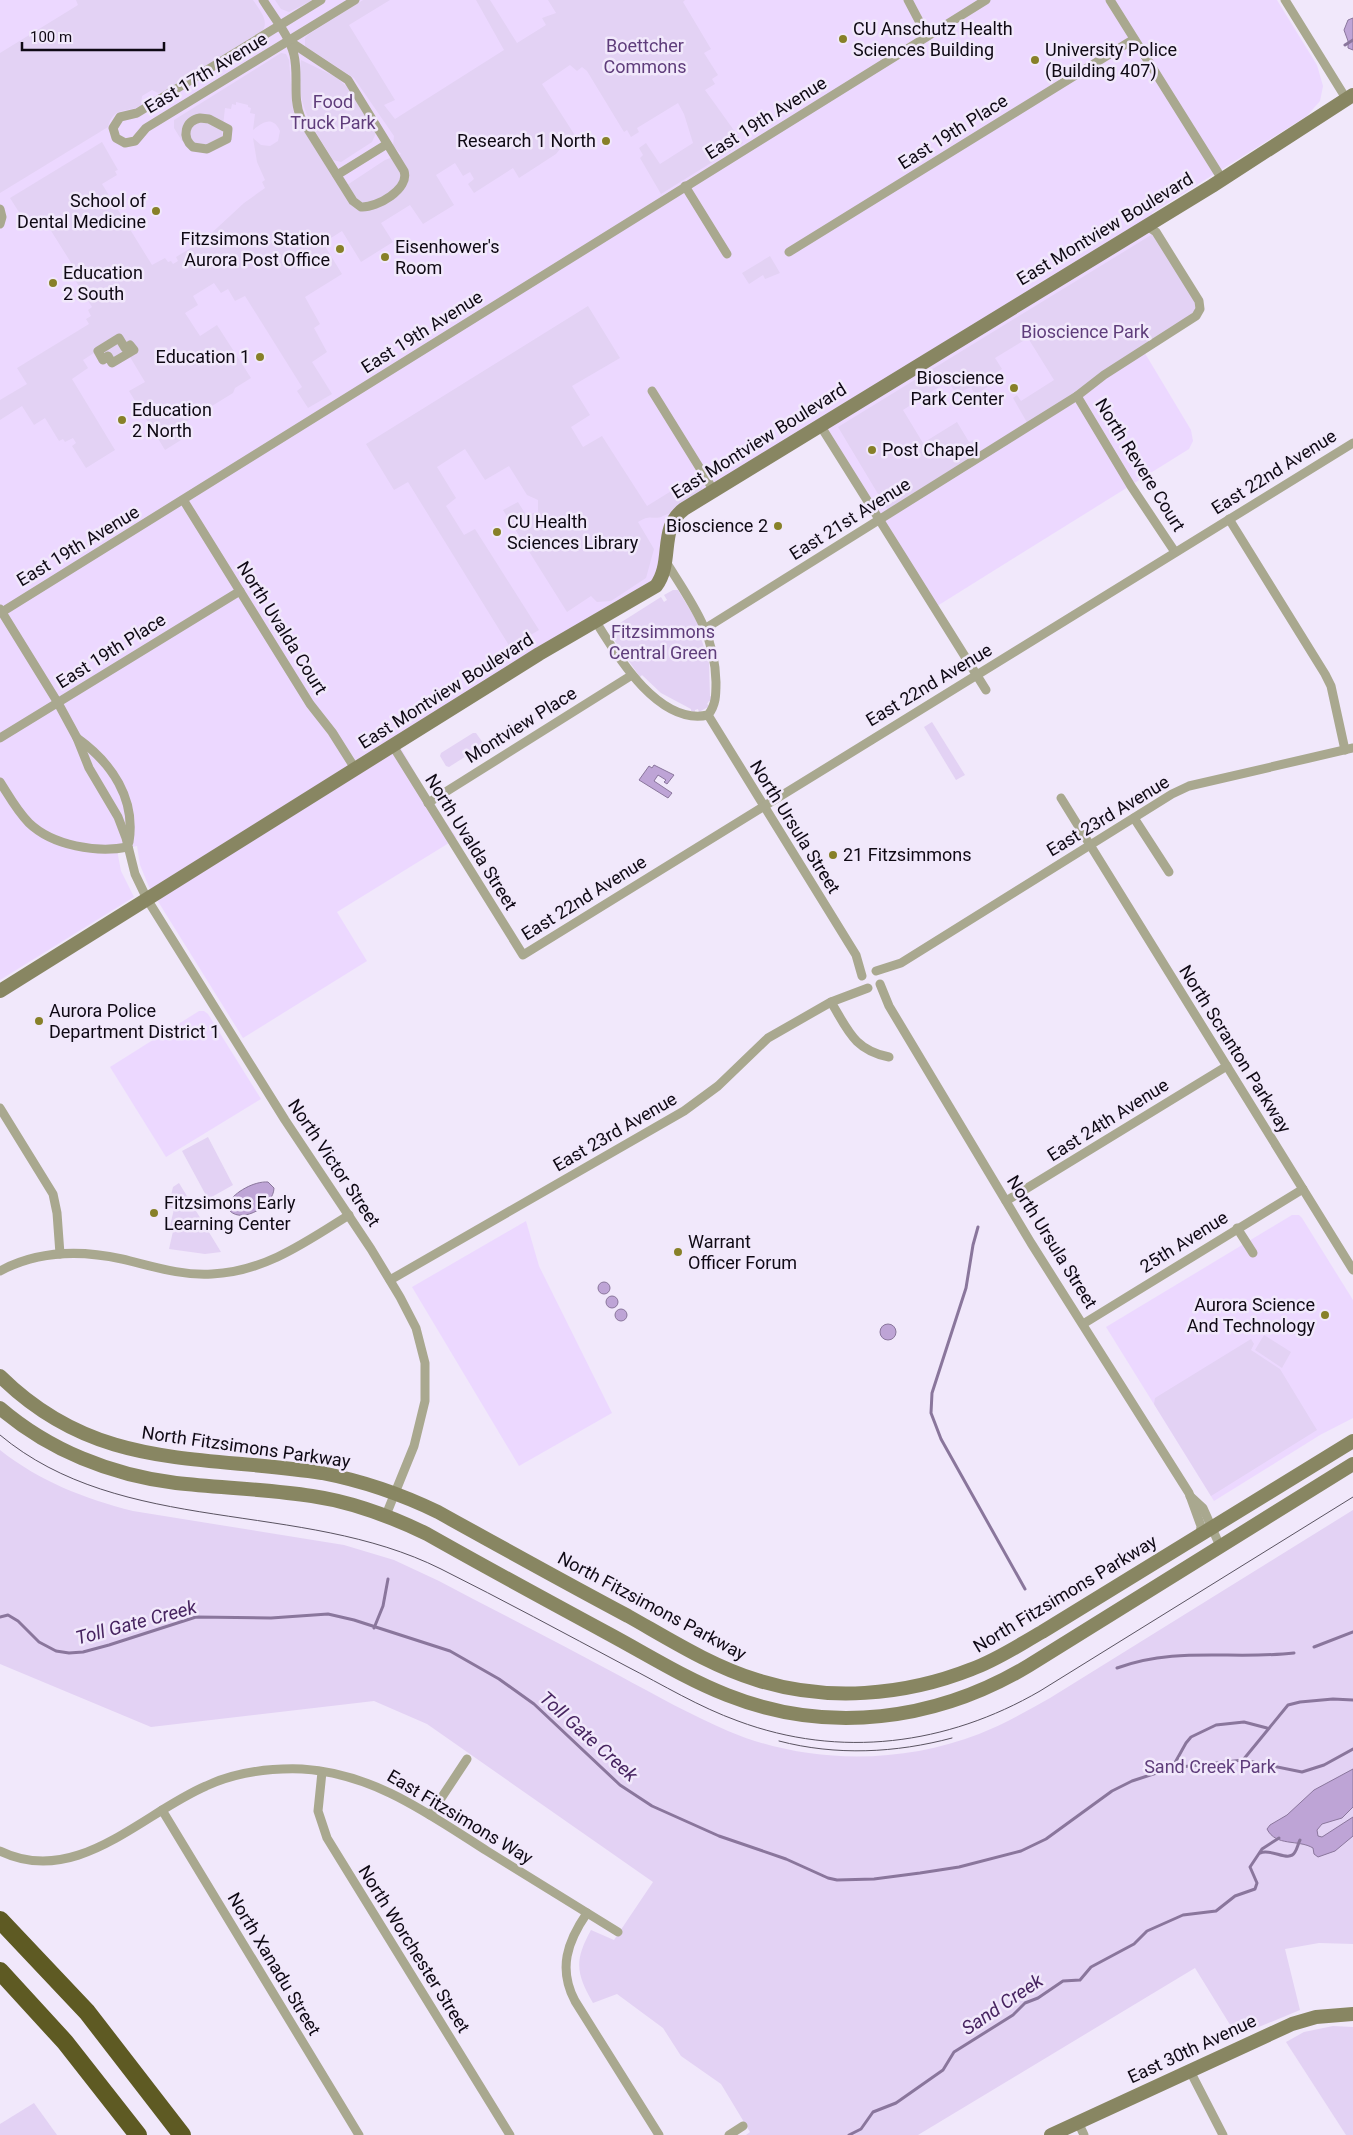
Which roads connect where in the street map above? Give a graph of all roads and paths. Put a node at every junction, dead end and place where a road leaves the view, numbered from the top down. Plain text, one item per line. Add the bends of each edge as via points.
1 (263, 0) edge
2 (321, 0) edge
3 (355, 0) edge
4 (908, 0) edge
5 (986, 0) edge
6 (1110, 0) edge
7 (1285, 0) edge
8 (280, 25) junction
9 (927, 36) junction
10 (1134, 39) junction
11 (289, 41) junction
12 (1350, 98) edge
13 (221, 142) joint
14 (387, 144) junction
15 (336, 175) junction
16 (1222, 179) junction
17 (685, 186) junction
18 (0, 209) edge
19 (0, 224) edge
20 (1147, 226) junction
21 (790, 252) dead end
22 (726, 254) dead end
23 (652, 391) dead end
24 (1077, 396) junction
25 (820, 425) junction
26 (1353, 443) edge
27 (714, 491) junction
28 (184, 500) junction
29 (1229, 519) junction
30 (879, 520) junction
31 (1175, 552) junction
32 (666, 562) junction
33 (240, 591) junction
34 (1, 611) edge
35 (596, 622) junction
36 (706, 628) junction
37 (632, 676) junction
38 (976, 676) junction
39 (986, 690) dead end
40 (58, 703) junction
41 (708, 715) junction
42 (0, 738) edge
43 (77, 738) junction
44 (392, 746) junction
45 (1349, 749) edge
46 (356, 770) junction
47 (0, 782) edge
48 (1061, 798) dead end
49 (428, 803) junction
50 (763, 806) junction
51 (1134, 818) junction
52 (1090, 845) junction
53 (128, 847) junction
54 (1169, 872) dead end
55 (147, 899) junction
56 (523, 955) joint
57 (856, 955) junction
58 (901, 962) junction
59 (874, 970) junction
60 (862, 977) junction
61 (880, 983) junction
62 (869, 989) junction
63 (0, 991) edge
64 (844, 996) junction
65 (830, 1002) junction
66 (889, 1006) junction
67 (889, 1056) dead end
68 (1227, 1066) junction
69 (0, 1108) edge
70 (1303, 1189) junction
71 (1006, 1201) junction
72 (349, 1215) junction
73 (1237, 1228) junction
74 (1253, 1253) dead end
75 (60, 1254) junction
76 (1353, 1270) edge
77 (0, 1271) edge
78 (390, 1280) junction
79 (1083, 1324) junction
80 (0, 1376) edge
81 (0, 1408) edge
82 (1353, 1441) edge
83 (1353, 1464) edge
84 (396, 1493) junction
85 (1189, 1495) junction
86 (386, 1515) junction
87 (1213, 1526) junction
88 (1200, 1535) junction
89 (1220, 1546) junction
90 (467, 1759) dead end
91 (322, 1772) junction
92 (162, 1810) junction
93 (430, 1815) junction
94 (0, 1851) edge
95 (587, 1913) junction
96 (0, 1920) edge
97 (618, 1932) dead end
98 (0, 1971) edge
99 (1353, 2014) edge
100 (1190, 2071) junction
101 (743, 2126) dead end
102 (1081, 2129) edge
103 (138, 2135) edge
104 (182, 2135) edge
105 (359, 2135) edge
106 (510, 2135) edge
107 (659, 2135) edge
108 (729, 2135) edge
109 (1052, 2135) edge
110 (1223, 2135) edge

1 - 8 street
2 - 8 street, East 17th Avenue
3 - 11 street, East 17th Avenue
4 - 9 street
5 - 9 street, East 19th Avenue
6 - 10 street
7 - 12 street
8 - 11 street
8 - 11 street, East 17th Avenue via 137,113 118,119 113,128 116,138 122,143 133,142 146,128
9 - 17 street, East 19th Avenue
10 - 16 street
10 - 21 street, East 19th Place
11 - 14 street via 348,80
11 - 15 street via 294,56 298,110
12 - 16 main road, East Montview Boulevard
13 - 13 street via 227,139 228,129 200,118 188,125 186,138 193,147 204,150
14 - 15 street
14 - 15 street via 405,174 404,184 397,191 373,205 361,207 353,201
16 - 20 main road, East Montview Boulevard
17 - 22 street
17 - 28 street, East 19th Avenue
18 - 19 street
20 - 24 street, East 21st Avenue via 1156,232 1199,301 1200,310 1192,320 1104,375
20 - 25 main road, East Montview Boulevard
23 - 27 street
24 - 30 street, East 21st Avenue
24 - 31 street, North Revere Court
25 - 27 main road, East Montview Boulevard
25 - 30 street
26 - 29 street, East 22nd Avenue
27 - 32 main road, East Montview Boulevard via 672,520
28 - 33 street, North Uvalda Court
28 - 34 street, East 19th Avenue
29 - 31 street, East 22nd Avenue
29 - 45 street via 1330,684
30 - 36 street, East 21st Avenue
30 - 38 street
31 - 38 street, East 22nd Avenue
32 - 35 main road, East Montview Boulevard via 656,586
32 - 36 street
33 - 40 street, East 19th Place
33 - 46 street, North Uvalda Court via 310,704
34 - 40 street, North Victor Street
35 - 37 street
35 - 44 main road, East Montview Boulevard
36 - 41 street via 714,662 716,691 714,705
37 - 41 street via 669,707 697,716
37 - 49 street, Montview Place
38 - 39 street
38 - 50 street, East 22nd Avenue
40 - 42 street, East 19th Place
40 - 43 street, North Victor Street
41 - 50 street, North Ursula Street
43 - 53 street, North Victor Street via 89,768 118,817
43 - 53 street, North Victor Street via 99,756 125,795 132,817
44 - 46 main road, East Montview Boulevard
44 - 49 street, North Uvalda Street
45 - 51 street, East 23rd Avenue via 1190,786
46 - 55 main road, East Montview Boulevard
47 - 53 street via 21,815 46,835 99,850
48 - 52 street, North Scranton Parkway
49 - 56 street, North Uvalda Street
50 - 56 street, East 22nd Avenue
50 - 57 street, North Ursula Street
51 - 52 street, East 23rd Avenue
51 - 54 street
52 - 58 street, East 23rd Avenue
52 - 68 street, North Scranton Parkway
53 - 55 street, North Victor Street via 135,874
55 - 63 main road, East Montview Boulevard
55 - 72 street, North Victor Street via 290,1128
57 - 59 street, North Ursula Street
57 - 60 street, North Ursula Street
58 - 59 street, East 23rd Avenue
58 - 61 street, East 23rd Avenue
59 - 60 street via 865,972
59 - 61 street via 880,976
60 - 62 street via 862,984
60 - 64 street, East 23rd Avenue
61 - 62 street
61 - 66 street, North Ursula Street
62 - 64 street, East 23rd Avenue
62 - 66 street, North Ursula Street
64 - 65 street, East 23rd Avenue
65 - 67 street via 857,1043 872,1052
65 - 78 street, East 23rd Avenue via 768,1038 722,1082 684,1111
66 - 71 street, North Ursula Street
68 - 70 street, North Scranton Parkway
68 - 71 street, East 24th Avenue
69 - 75 street via 52,1194
70 - 73 street, 25th Avenue
70 - 76 street, North Scranton Parkway
71 - 79 street, North Ursula Street
72 - 75 street via 272,1260 227,1273 185,1273 103,1255
72 - 78 street, North Victor Street
73 - 74 street
73 - 79 street, 25th Avenue
75 - 77 street via 24,1261
78 - 84 street, North Victor Street via 416,1328 426,1378 426,1401 420,1427
79 - 85 street, North Ursula Street
80 - 84 main road, North Fitzsimons Parkway via 30,1402 62,1423 118,1447 160,1456 322,1473
81 - 86 main road via 51,1444 111,1469 174,1483 313,1496
82 - 87 main road, North Fitzsimons Parkway
83 - 89 main road
84 - 86 street, North Victor Street
84 - 88 main road, North Fitzsimons Parkway via 438,1512 726,1668 757,1680 827,1693 913,1687 974,1669 1042,1632
85 - 87 street, North Ursula Street via 1203,1508
85 - 88 street, North Ursula Street via 1201,1526
86 - 89 main road via 427,1534 701,1684 750,1704 826,1718 917,1712 984,1690
87 - 88 main road, North Fitzsimons Parkway
87 - 89 street, North Ursula Street
90 - 93 street
91 - 92 street, East Fitzsimons Way via 272,1770 239,1774 204,1787
91 - 93 street, East Fitzsimons Way via 369,1783
91 - 106 street, North Worchester Street via 318,1811 327,1838
92 - 94 street, East Fitzsimons Way via 80,1856 52,1861 24,1859
92 - 105 street, North Xanadu Street
93 - 95 street, East Fitzsimons Way
95 - 97 street, East Fitzsimons Way
95 - 107 street via 567,1951 567,1982 575,2001
96 - 104 highway via 86,2012
98 - 103 highway via 60,2037
99 - 100 main road, East 30th Avenue via 1326,2016 1294,2024
100 - 102 main road, East 30th Avenue
100 - 110 street
101 - 108 street
102 - 109 main road, East 30th Avenue

